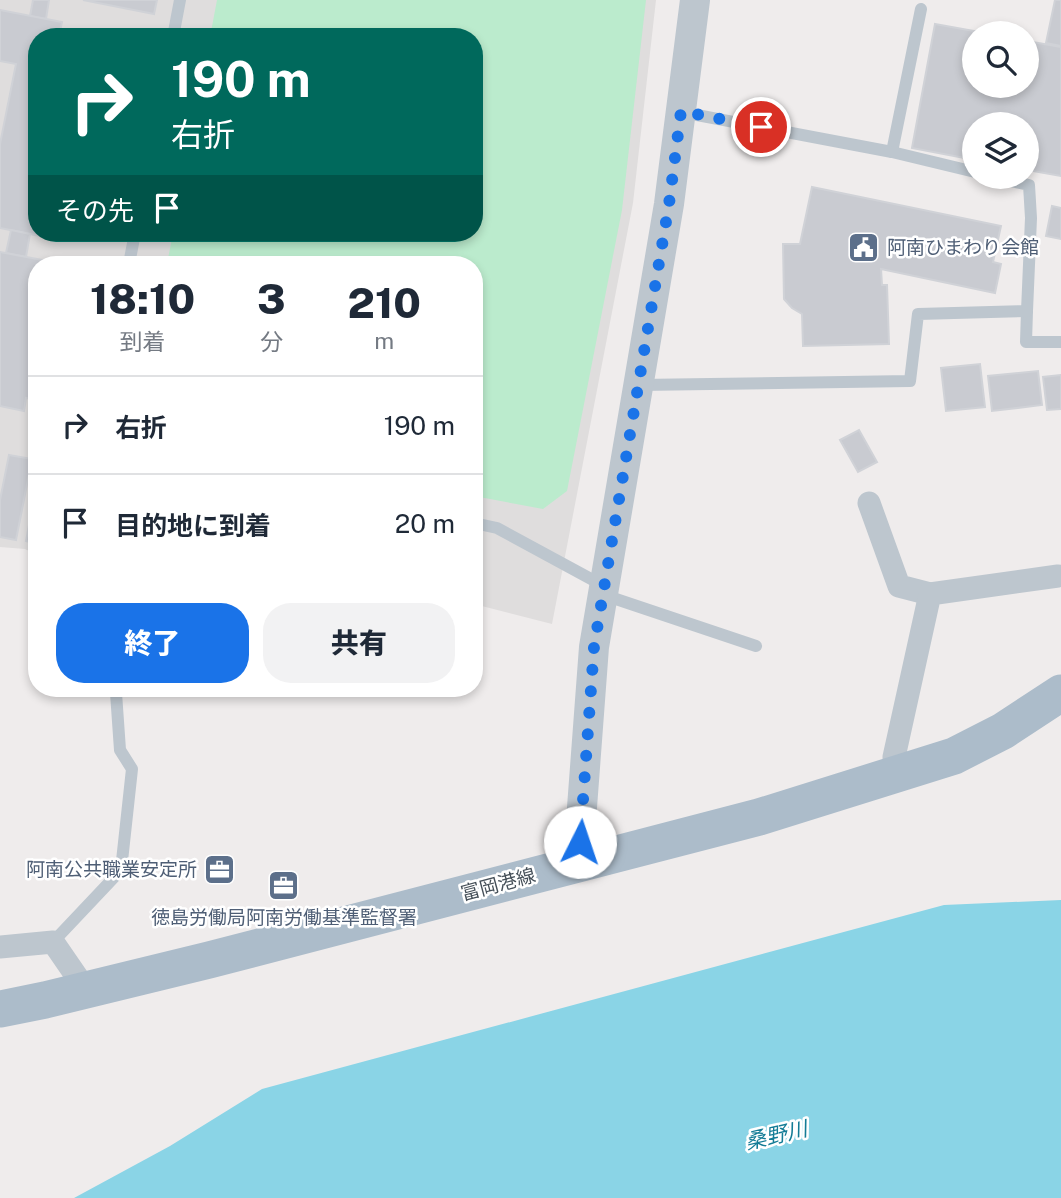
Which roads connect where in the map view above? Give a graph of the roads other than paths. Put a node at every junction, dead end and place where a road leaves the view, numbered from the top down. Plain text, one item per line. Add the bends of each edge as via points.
1 (180, 0) edge
2 (695, 0) edge
3 (921, 9) dead end
4 (175, 28) edge
5 (681, 111) junction
6 (892, 152) junction
7 (962, 169) edge
8 (1029, 189) edge
9 (1027, 311) junction
10 (1061, 342) edge
11 (639, 384) junction
12 (869, 503) dead end
13 (483, 525) edge
14 (1058, 576) dead end
15 (603, 590) junction
16 (930, 594) junction
17 (756, 646) dead end
18 (1061, 693) edge
19 (116, 697) edge
20 (895, 775) junction
21 (585, 861) junction
22 (53, 942) junction
23 (0, 947) edge
24 (86, 990) junction
25 (0, 1009) edge

1 - 4 lane
2 - 5 street
3 - 6 lane
5 - 6 lane
5 - 11 street
6 - 7 lane
8 - 9 lane
9 - 10 lane via 1026,342
9 - 11 lane via 918,314 910,381
11 - 15 street
12 - 16 street via 899,586
13 - 15 lane via 497,528
14 - 16 street
15 - 17 lane
15 - 21 street via 594,647 581,821
16 - 20 street via 894,757
18 - 20 main road, 富岡港線 via 954,756
19 - 22 lane via 120,750 132,769 121,870
20 - 21 main road, 富岡港線 via 759,817
21 - 24 main road, 富岡港線
22 - 23 street
22 - 24 street
24 - 25 main road, 富岡港線

